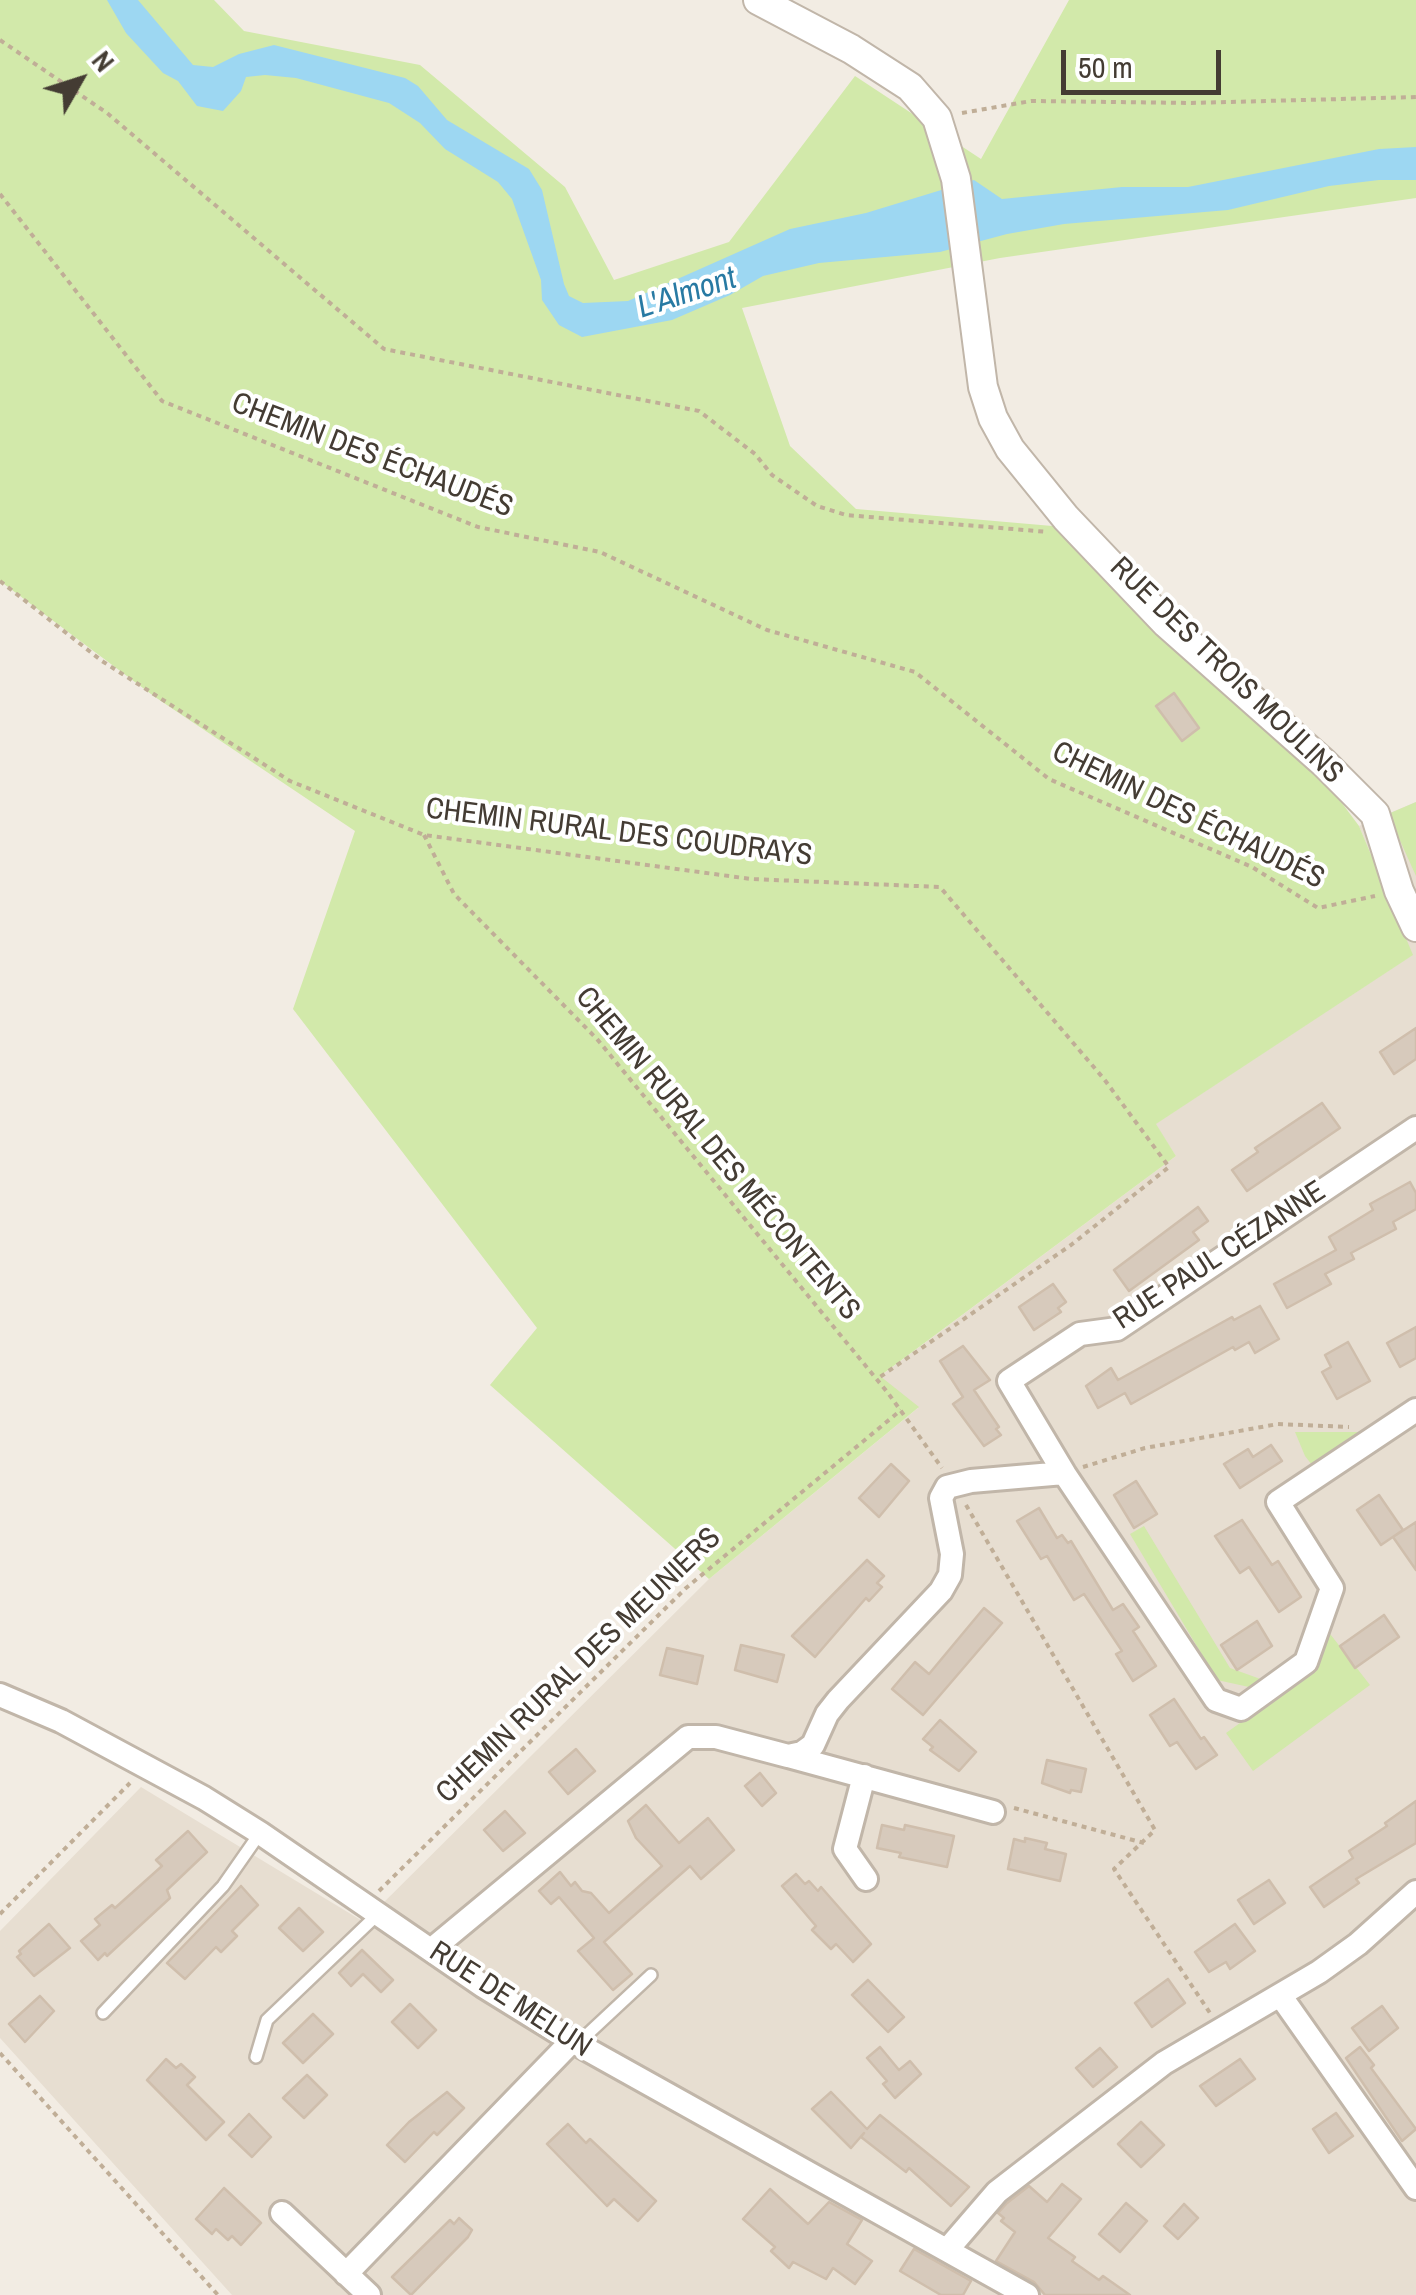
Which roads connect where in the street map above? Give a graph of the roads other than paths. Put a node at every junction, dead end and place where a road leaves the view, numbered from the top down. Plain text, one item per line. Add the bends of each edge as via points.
1 (758, 0) edge
2 (1416, 927) edge
3 (1416, 1128) edge
4 (1416, 1410) edge
5 (1064, 1473) junction
6 (0, 1695) edge
7 (788, 1756) junction
8 (864, 1776) junction
9 (993, 1812) road end
10 (260, 1833) junction
11 (866, 1880) dead end
12 (1416, 1892) edge
13 (371, 1910) junction
14 (431, 1950) junction
15 (651, 1975) dead end
16 (1280, 1995) junction
17 (103, 2013) dead end
18 (574, 2042) junction
19 (256, 2057) dead end
20 (1416, 2188) edge
21 (282, 2212) dead end
22 (947, 2250) junction
23 (346, 2274) junction
24 (369, 2295) edge
25 (1027, 2295) edge

1 - 2 street, RUE DES TROIS MOULINS via 910,86 937,118 956,179 983,387 1010,448 1166,623 1374,814
3 - 5 street, RUE PAUL CÉZANNE via 1117,1329 1080,1334 1009,1381
4 - 5 street via 1278,1502 1332,1588 1306,1662 1241,1709 1216,1700
5 - 7 street via 946,1488 941,1498 952,1554 941,1591 838,1700 814,1745
6 - 10 street, RUE DE MELUN via 147,1765
7 - 8 street
7 - 14 street via 688,1737
8 - 9 street
8 - 11 street via 846,1849
10 - 13 street, RUE DE MELUN
10 - 17 lane via 223,1886
12 - 16 street via 1358,1944
13 - 14 street, RUE DE MELUN
13 - 19 lane via 266,2020
14 - 18 street, RUE DE MELUN
15 - 18 lane
16 - 20 street
16 - 22 street via 1164,2063 997,2192
18 - 22 street, RUE DE MELUN
18 - 23 street
21 - 23 street
22 - 25 street, RUE DE MELUN
23 - 24 street

